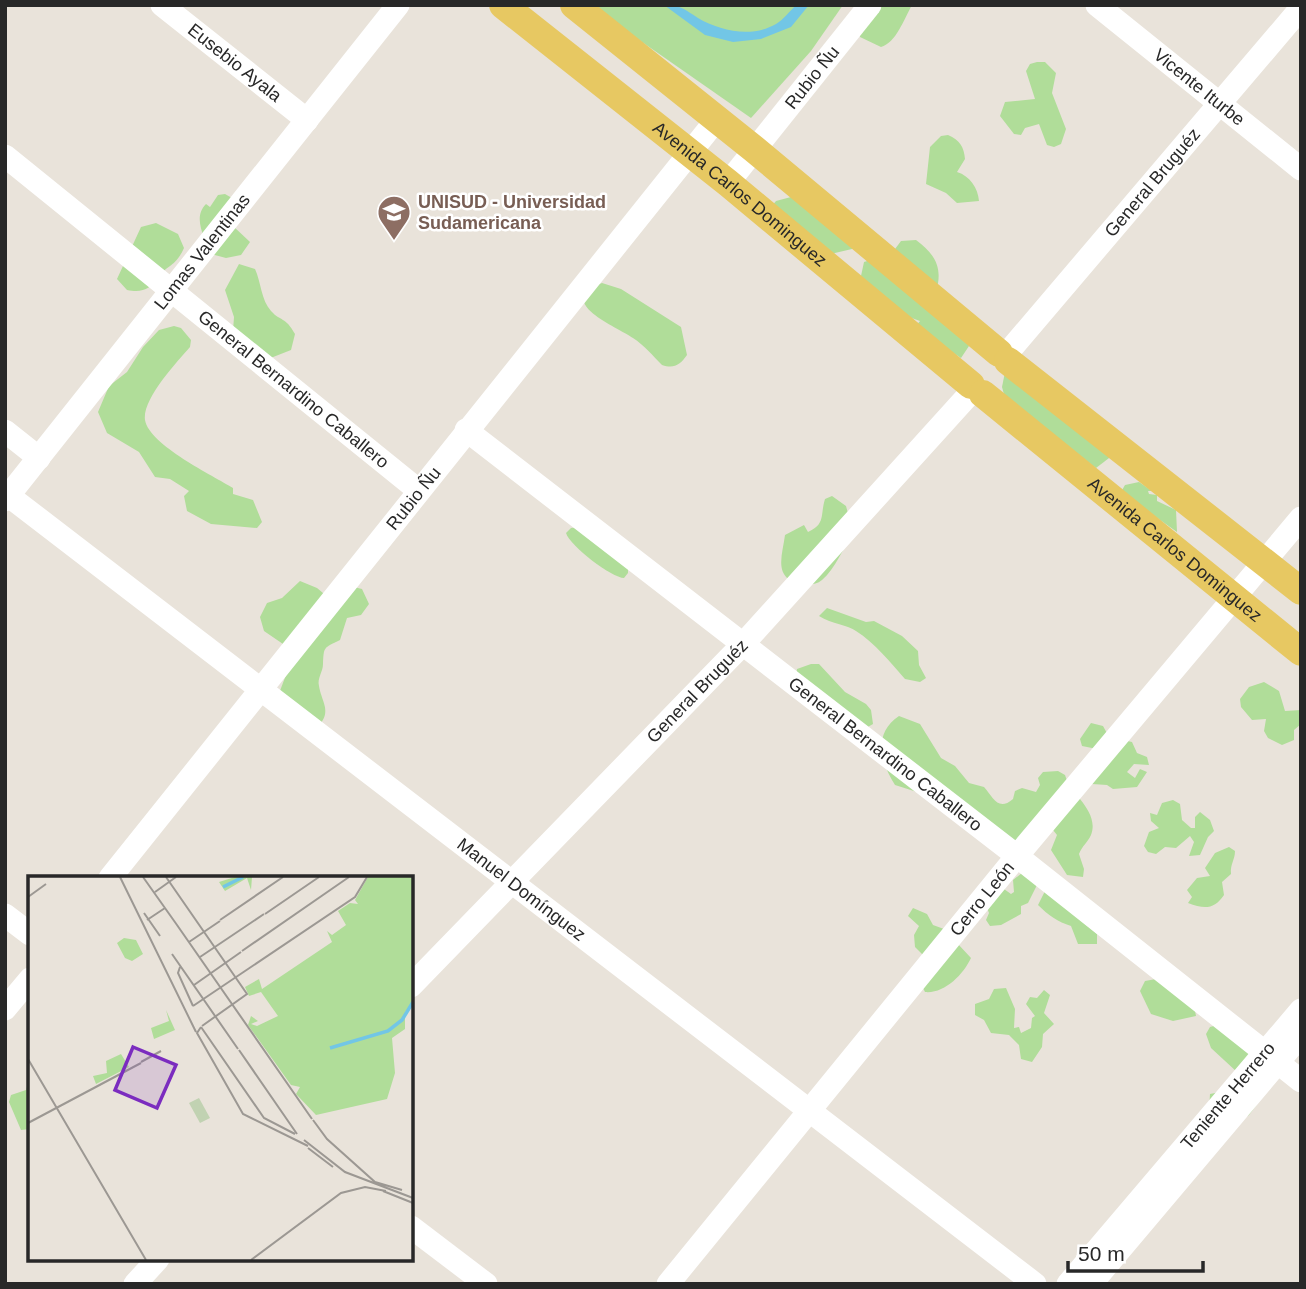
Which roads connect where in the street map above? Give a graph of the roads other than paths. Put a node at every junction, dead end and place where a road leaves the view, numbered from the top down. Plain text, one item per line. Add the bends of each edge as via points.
1 (162, 5) edge
2 (398, 5) edge
3 (503, 5) edge
4 (574, 5) edge
5 (870, 5) edge
6 (1097, 5) edge
7 (1301, 8) edge
8 (1220, 105) junction
9 (307, 120) junction
10 (717, 120) junction
11 (754, 149) junction
12 (690, 154) junction
13 (5, 156) edge
14 (1301, 169) edge
15 (728, 183) junction
16 (172, 289) junction
17 (1003, 357) junction
18 (976, 389) junction
19 (466, 430) junction
20 (5, 431) edge
21 (38, 458) junction
22 (418, 490) junction
23 (7, 498) edge
24 (1301, 518) edge
25 (1265, 562) junction
26 (1301, 591) edge
27 (1233, 599) junction
28 (744, 643) junction
29 (1301, 652) edge
30 (260, 689) junction
31 (1017, 856) junction
32 (112, 876) edge
33 (510, 881) junction
34 (5, 915) edge
35 (28, 932) edge
36 (28, 981) edge
37 (413, 984) edge
38 (5, 1009) edge
39 (1301, 1010) edge
40 (1301, 1035) edge
41 (1271, 1058) junction
42 (1301, 1082) edge
43 (811, 1110) junction
44 (1160, 1187) junction
45 (413, 1229) edge
46 (156, 1261) edge
47 (135, 1284) edge
48 (486, 1284) edge
49 (668, 1284) edge
50 (1034, 1284) edge
51 (1068, 1284) edge
52 (1091, 1284) edge

1 - 9 street, Eusebio Ayala
2 - 9 street, Lomas Valentinas
3 - 12 main road, Avenida Carlos Dominguez
4 - 10 main road
5 - 11 street, Rubio Ñu
6 - 8 street, Vicente Iturbe
7 - 8 street, General Bruguéz
8 - 14 street, Vicente Iturbe
8 - 17 street, General Bruguéz
9 - 16 street, Lomas Valentinas
10 - 11 main road
10 - 12 street, Rubio Ñu
11 - 15 street, Rubio Ñu
11 - 17 main road
12 - 15 main road, Avenida Carlos Dominguez
12 - 19 street, Rubio Ñu
13 - 16 street, General Bernardino Caballero
15 - 18 main road, Avenida Carlos Dominguez
16 - 21 street, Lomas Valentinas
16 - 22 street, General Bernardino Caballero
17 - 18 main road via 983,352 973,359 968,370
17 - 25 main road
18 - 27 main road, Avenida Carlos Dominguez
18 - 28 street, General Bruguéz
19 - 22 street, Rubio Ñu
19 - 28 street, General Bernardino Caballero
20 - 21 street
21 - 23 street, Lomas Valentinas
22 - 30 street, Rubio Ñu
23 - 30 street, Manuel Domínguez
24 - 25 street, Cerro León
25 - 26 main road
25 - 27 street, Cerro León
27 - 29 main road, Avenida Carlos Dominguez
27 - 31 street, Cerro León
28 - 31 street, General Bernardino Caballero
28 - 33 street, General Bruguéz
30 - 32 street, Rubio Ñu
30 - 33 street, Manuel Domínguez
31 - 41 street, General Bernardino Caballero
31 - 43 street, Cerro León
33 - 37 street, General Bruguéz
33 - 43 street, Manuel Domínguez
34 - 35 street
36 - 38 street
39 - 41 street, Teniente Herrero
40 - 41 street, Teniente Herrero
41 - 42 street, General Bernardino Caballero
41 - 44 street, Teniente Herrero
43 - 49 street, Cerro León
43 - 50 street, Manuel Domínguez
44 - 51 street, Teniente Herrero
44 - 52 street, Teniente Herrero
45 - 48 street
46 - 47 street

